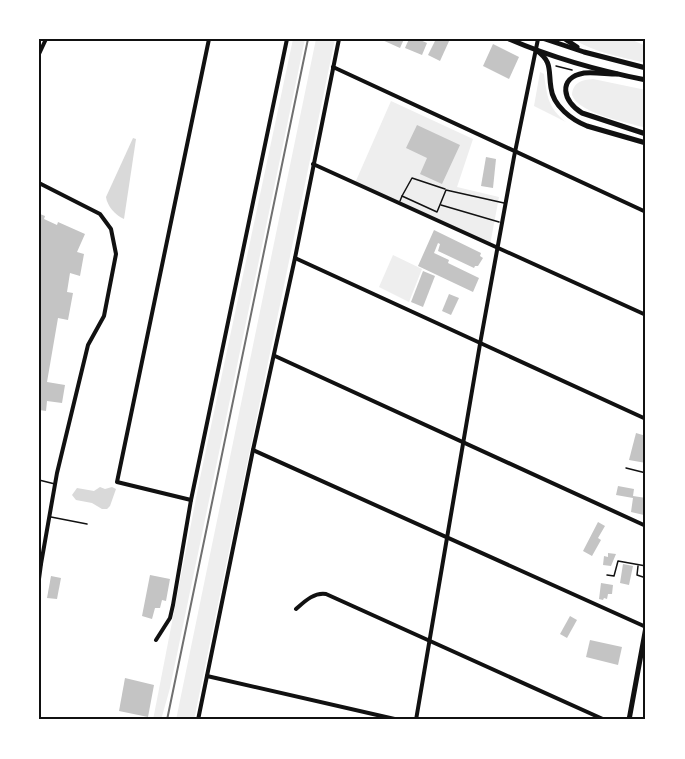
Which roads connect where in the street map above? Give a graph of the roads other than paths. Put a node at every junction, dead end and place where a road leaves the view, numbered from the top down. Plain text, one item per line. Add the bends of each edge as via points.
1 (46, 39) edge
2 (209, 39) edge
3 (287, 39) edge
4 (339, 39) edge
5 (509, 39) edge
6 (538, 39) edge
7 (545, 39) edge
8 (565, 39) edge
9 (536, 50) junction
10 (584, 52) junction
11 (39, 54) edge
12 (333, 67) junction
13 (646, 68) edge
14 (617, 74) junction
15 (646, 80) edge
16 (646, 134) edge
17 (646, 143) edge
18 (515, 152) junction
19 (313, 164) junction
20 (39, 183) edge
21 (446, 190) junction
22 (402, 196) junction
23 (399, 203) junction
24 (505, 203) junction
25 (440, 205) junction
26 (646, 212) edge
27 (502, 223) junction
28 (497, 248) junction
29 (295, 258) junction
30 (646, 315) edge
31 (480, 344) junction
32 (275, 356) junction
33 (646, 419) edge
34 (463, 442) junction
35 (253, 450) junction
36 (626, 468) dead end
37 (646, 473) edge
38 (39, 480) edge
39 (56, 484) junction
40 (191, 500) junction
41 (50, 517) junction
42 (646, 521) edge
43 (87, 524) dead end
44 (644, 526) edge
45 (447, 538) junction
46 (40, 564) edge
47 (638, 565) junction
48 (646, 566) edge
49 (607, 575) dead end
50 (646, 578) edge
51 (39, 579) edge
52 (296, 609) dead end
53 (646, 627) edge
54 (428, 639) junction
55 (156, 640) dead end
56 (207, 676) junction
57 (198, 720) edge
58 (399, 720) edge
59 (416, 720) edge
60 (604, 720) edge
61 (629, 720) edge

1 - 11 street
2 - 40 street via 117,482
3 - 40 street
4 - 12 street
5 - 9 main road
6 - 9 street
7 - 10 main road
8 - 10 main road
9 - 14 main road
9 - 17 main road via 546,57 551,90 566,113 587,126
9 - 18 street
10 - 13 main road
12 - 18 street
12 - 19 street
14 - 15 main road
14 - 16 main road via 579,75 568,84 565,95 582,113
18 - 24 street
18 - 26 street
19 - 23 street
19 - 29 street
20 - 39 street via 100,214 111,229 116,254 104,316 88,345
21 - 22 lane via 412,178
21 - 24 lane
21 - 25 lane
22 - 23 lane
22 - 25 lane via 437,212
23 - 28 street
24 - 27 street
25 - 27 lane
27 - 28 street
28 - 30 street
28 - 31 street
29 - 31 street
29 - 32 street
31 - 33 street
31 - 34 street
32 - 34 street
32 - 35 street
34 - 44 street
34 - 45 street
35 - 45 street
35 - 56 street
36 - 37 lane
38 - 39 lane
39 - 41 street
40 - 55 street via 170,618
41 - 43 lane
41 - 46 street
42 - 44 lane
45 - 53 street
45 - 54 street
46 - 51 street
47 - 48 lane
47 - 49 lane via 618,561 615,576
47 - 50 lane via 637,575
52 - 54 street via 308,598 326,594
53 - 61 main road
54 - 59 street
54 - 60 street
56 - 57 street
56 - 58 street

